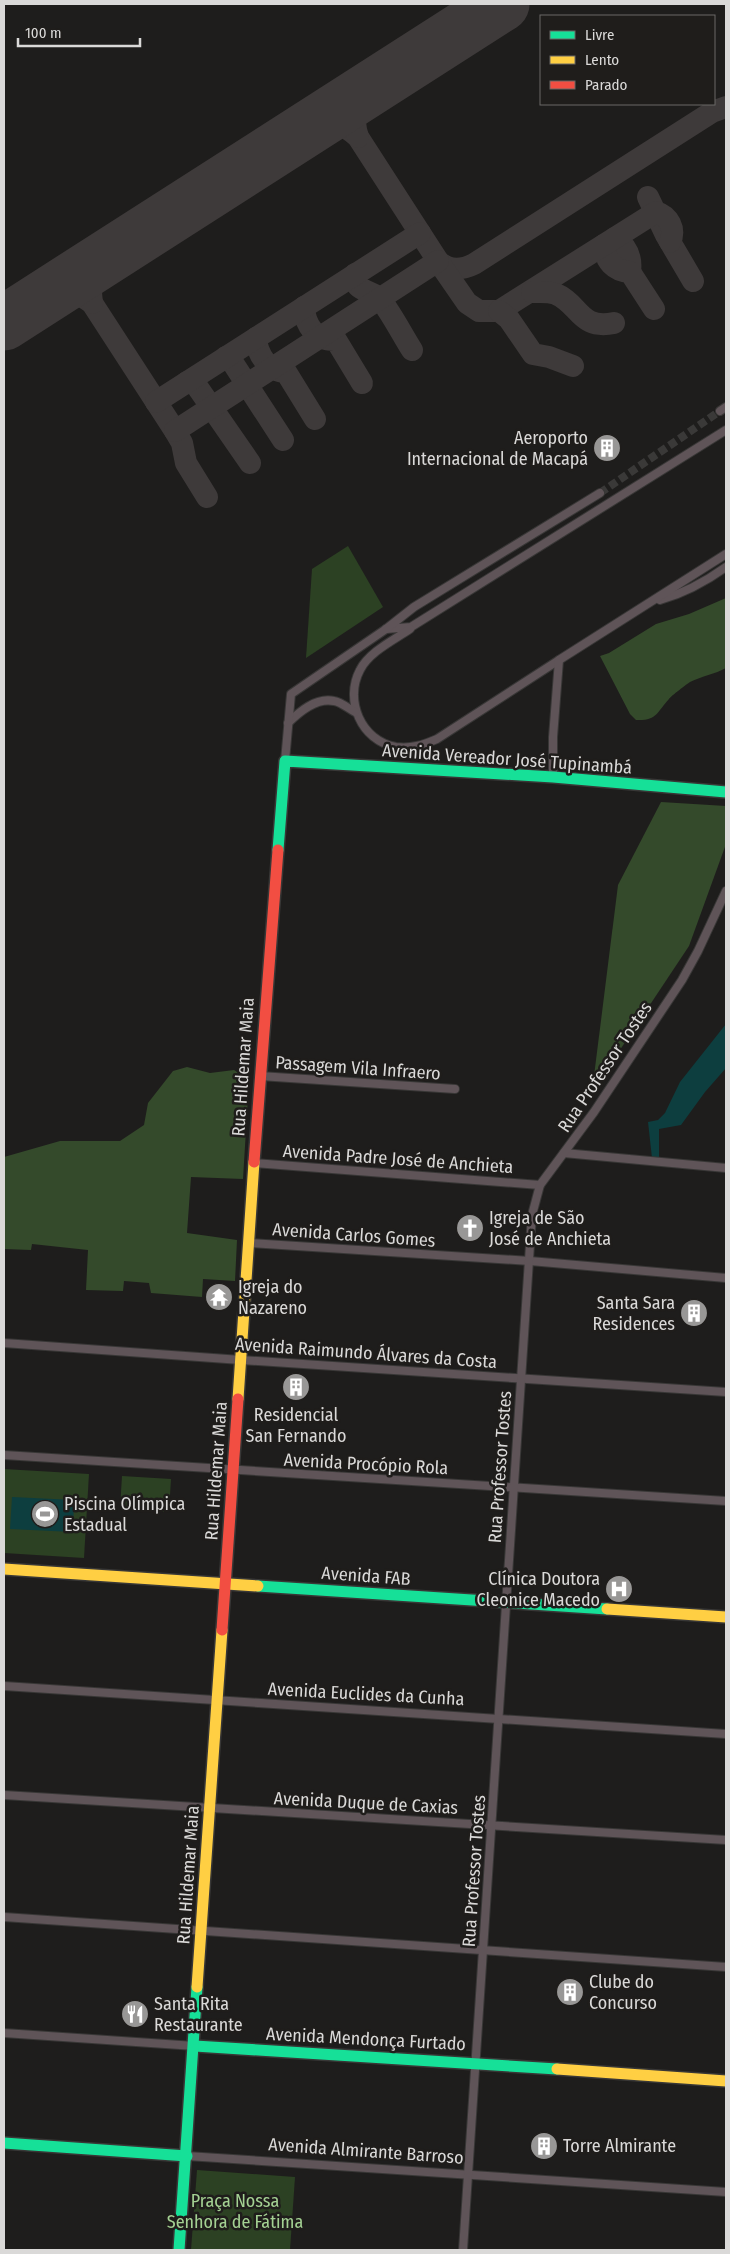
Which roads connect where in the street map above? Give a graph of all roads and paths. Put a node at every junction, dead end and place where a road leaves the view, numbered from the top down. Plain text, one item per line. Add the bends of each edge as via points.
1 (726, 430) edge
2 (600, 493) tunnel mouth
3 (726, 554) edge
4 (726, 567) edge
5 (653, 601) junction
6 (411, 627) junction
7 (386, 629) junction
8 (560, 660) junction
9 (355, 712) junction
10 (288, 723) junction
11 (284, 761) junction
12 (553, 777) junction
13 (726, 792) edge
14 (726, 892) edge
15 (260, 1076) junction
16 (455, 1089) dead end
17 (564, 1153) junction
18 (254, 1163) junction
19 (726, 1168) edge
20 (540, 1185) junction
21 (249, 1243) junction
22 (530, 1261) junction
23 (726, 1278) edge
24 (4, 1343) edge
25 (241, 1360) junction
26 (521, 1378) junction
27 (726, 1392) edge
28 (4, 1455) edge
29 (233, 1472) junction
30 (514, 1486) junction
31 (726, 1501) edge
32 (4, 1569) edge
33 (226, 1584) junction
34 (505, 1603) junction
35 (726, 1617) edge
36 (4, 1686) edge
37 (218, 1700) junction
38 (500, 1717) junction
39 (726, 1734) edge
40 (4, 1795) edge
41 (209, 1809) junction
42 (492, 1826) junction
43 (726, 1840) edge
44 (4, 1918) edge
45 (202, 1931) junction
46 (482, 1951) junction
47 (726, 1968) edge
48 (4, 2034) edge
49 (195, 2046) junction
50 (476, 2063) junction
51 (726, 2082) edge
52 (4, 2143) edge
53 (187, 2156) junction
54 (469, 2176) junction
55 (726, 2192) edge
56 (179, 2250) edge
57 (463, 2250) edge

1 - 6 street
2 - 7 street via 414,607
3 - 5 street
4 - 5 street via 679,595
5 - 8 street
6 - 7 street
6 - 9 street via 366,660 360,669 353,689
7 - 10 street, Rua Hildemar Maia via 292,694
8 - 9 street via 422,746 384,744 372,736
8 - 12 street
9 - 10 street via 334,701 323,701 299,712
10 - 11 street, Rua Hildemar Maia
11 - 12 street, Avenida Vereador José Tupinambá
11 - 15 street, Rua Hildemar Maia
12 - 13 street, Avenida Vereador José Tupinambá
14 - 17 street, Rua Professor Tostes via 682,980
15 - 16 street, Passagem Vila Infraero
15 - 18 street, Rua Hildemar Maia
17 - 19 street
17 - 20 street, Rua Professor Tostes
18 - 20 street, Avenida Padre José de Anchieta
18 - 21 street, Rua Hildemar Maia
20 - 22 street, Rua Professor Tostes via 531,1224
21 - 22 street, Avenida Carlos Gomes
21 - 25 street, Rua Hildemar Maia
22 - 23 street, Avenida Carlos Gomes
22 - 26 street, Rua Professor Tostes
24 - 25 street, Avenida Raimundo Álvares da Costa
25 - 26 street, Avenida Raimundo Álvares da Costa
25 - 29 street, Rua Hildemar Maia
26 - 27 street, Avenida Raimundo Álvares da Costa
26 - 30 street, Rua Professor Tostes
28 - 29 street, Avenida Procópio Rola
29 - 30 street, Avenida Procópio Rola
29 - 33 street, Rua Hildemar Maia
30 - 31 street, Avenida Procópio Rola
30 - 34 street, Rua Professor Tostes
32 - 33 street, Avenida FAB
33 - 34 street, Avenida FAB
33 - 37 street, Rua Hildemar Maia
34 - 35 street, Avenida FAB
34 - 38 street, Rua Professor Tostes
36 - 37 street, Avenida Euclides da Cunha
37 - 38 street, Avenida Euclides da Cunha
37 - 41 street, Rua Hildemar Maia
38 - 39 street, Avenida Euclides da Cunha
38 - 42 street, Rua Professor Tostes
40 - 41 street, Avenida Duque de Caxias
41 - 42 street, Avenida Duque de Caxias
41 - 45 street, Rua Hildemar Maia
42 - 43 street, Avenida Duque de Caxias
42 - 46 street, Rua Professor Tostes
44 - 45 street
45 - 46 street
45 - 49 street, Rua Hildemar Maia
46 - 47 street
46 - 50 street, Rua Professor Tostes
48 - 49 street, Avenida Mendonça Furtado
49 - 50 street, Avenida Mendonça Furtado
49 - 53 street, Rua Hildemar Maia
50 - 51 street, Avenida Mendonça Furtado
50 - 54 street, Rua Professor Tostes
52 - 53 street, Avenida Almirante Barroso
53 - 54 street, Avenida Almirante Barroso
53 - 56 street, Rua Hildemar Maia
54 - 55 street, Avenida Almirante Barroso
54 - 57 street, Rua Professor Tostes

